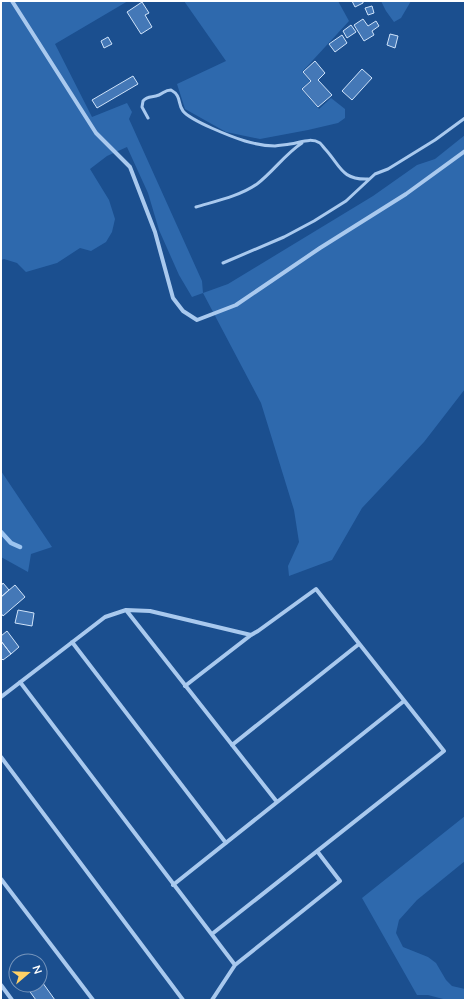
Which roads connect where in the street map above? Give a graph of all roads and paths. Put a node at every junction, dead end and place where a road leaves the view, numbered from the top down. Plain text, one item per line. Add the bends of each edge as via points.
1 (12, 1) edge
2 (148, 118) dead end
3 (465, 118) edge
4 (306, 140) junction
5 (465, 151) edge
6 (368, 178) junction
7 (196, 207) dead end
8 (224, 263) dead end
9 (126, 610) junction
10 (251, 635) junction
11 (72, 642) junction
12 (359, 644) junction
13 (20, 682) junction
14 (185, 686) junction
15 (1, 697) edge
16 (404, 701) junction
17 (232, 745) junction
18 (1, 757) edge
19 (277, 802) junction
20 (226, 843) junction
21 (317, 851) junction
22 (1, 879) edge
23 (173, 885) junction
24 (212, 934) junction
25 (235, 965) junction
26 (1, 985) edge
27 (10, 999) edge
28 (93, 1000) edge
29 (183, 1000) edge
30 (212, 1000) edge

1 - 5 street via 96,133 130,167 155,232 173,298 183,311 197,320 236,305 406,194
2 - 4 lane via 142,107 143,101 148,96 171,90 178,95 181,107 188,115 229,135 274,146
3 - 6 lane via 435,140 388,169
4 - 6 lane via 320,144 349,176 357,179
4 - 7 lane via 289,152 256,184
6 - 8 lane via 346,201 314,222
9 - 10 street via 150,611
9 - 11 street via 105,617
9 - 14 street
10 - 12 street via 316,589
10 - 14 street
11 - 13 street
11 - 20 street
12 - 16 street
12 - 17 street
13 - 15 street
13 - 23 street
14 - 17 street
16 - 19 street
16 - 21 street via 444,751
17 - 19 street
18 - 29 street
19 - 20 street
20 - 23 street
21 - 24 street
21 - 25 street via 340,881
22 - 28 street
23 - 24 street
24 - 25 street
25 - 30 street
26 - 27 street

